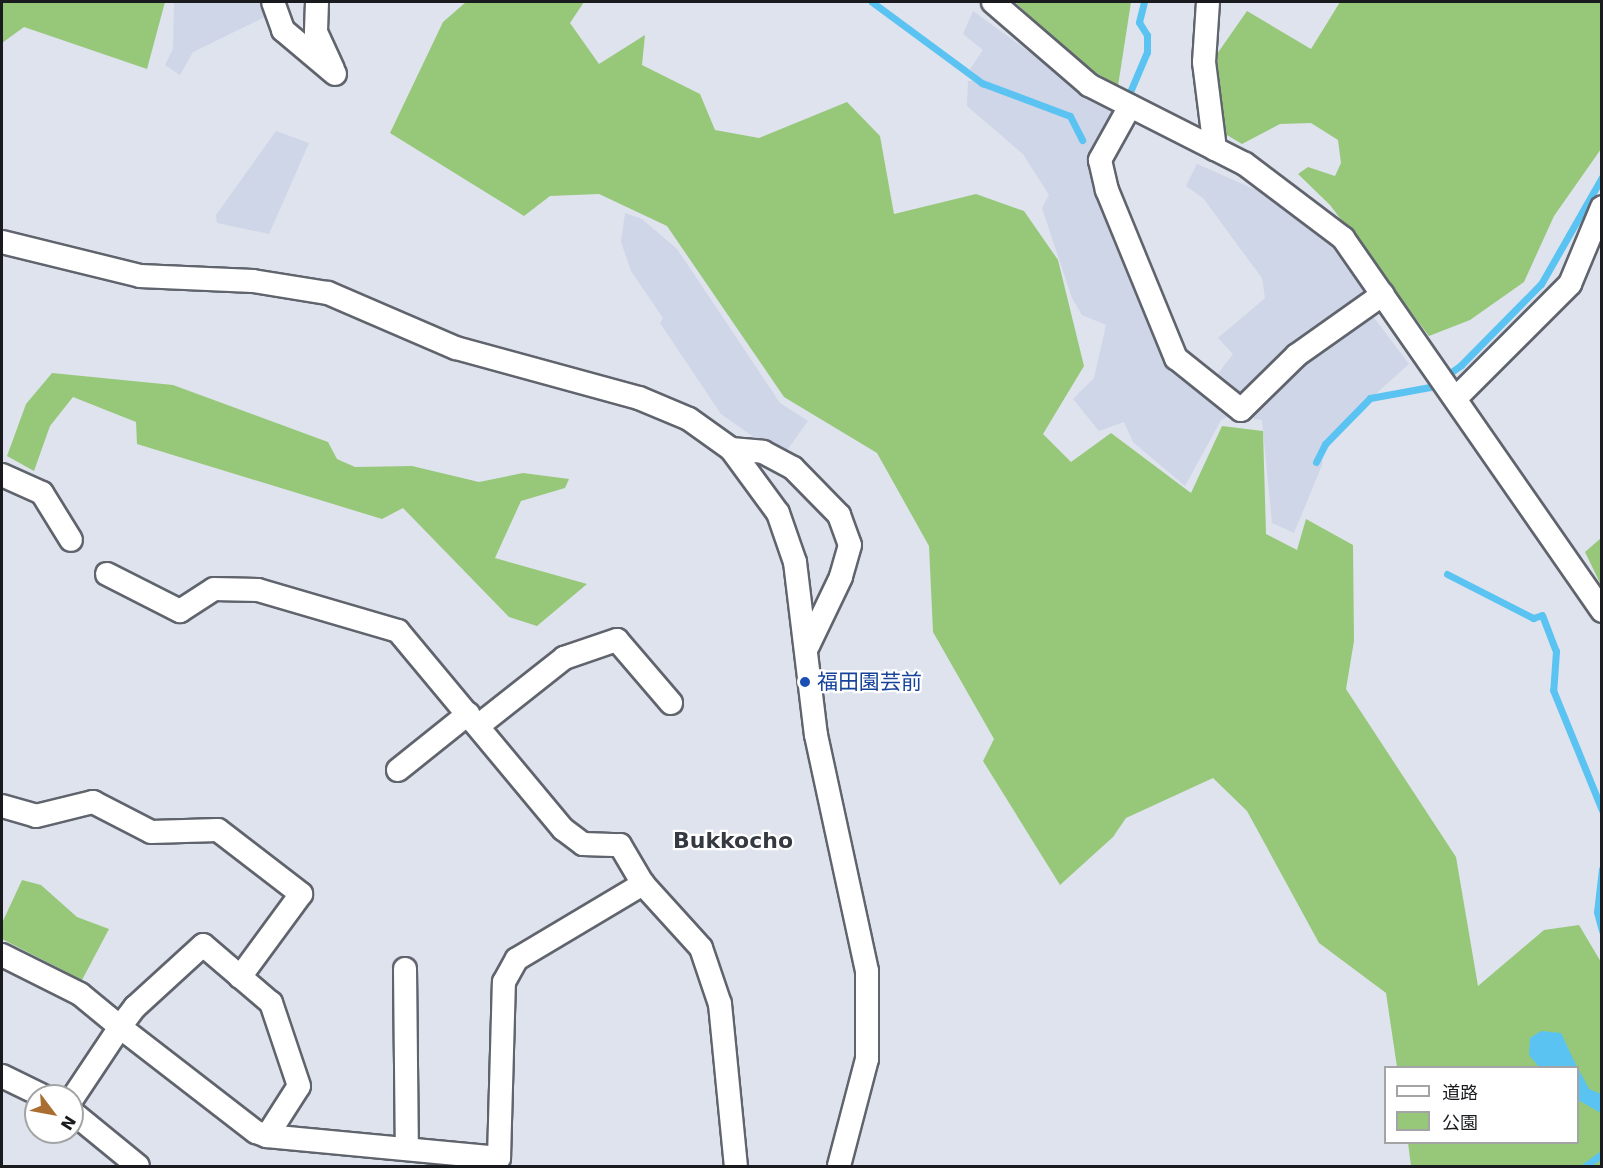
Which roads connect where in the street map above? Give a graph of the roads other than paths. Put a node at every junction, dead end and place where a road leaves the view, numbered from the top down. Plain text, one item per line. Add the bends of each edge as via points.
1 (273, 2) edge
2 (317, 2) edge
3 (993, 2) edge
4 (1208, 2) edge
5 (1130, 106) junction
6 (1215, 149) junction
7 (1602, 207) edge
8 (2, 242) edge
9 (1383, 294) junction
10 (1457, 397) junction
11 (731, 449) junction
12 (2, 475) edge
13 (71, 540) dead end
14 (107, 574) dead end
15 (1602, 611) edge
16 (808, 646) junction
17 (671, 703) dead end
18 (473, 720) junction
19 (398, 770) dead end
20 (2, 806) edge
21 (643, 884) junction
22 (2, 955) edge
23 (405, 969) dead end
24 (240, 977) junction
25 (120, 1027) junction
26 (2, 1076) edge
27 (82, 1084) edge
28 (24, 1087) edge
29 (84, 1122) edge
30 (267, 1136) junction
31 (407, 1149) junction
32 (138, 1167) edge
33 (736, 1167) edge
34 (839, 1167) edge

1 - 2 street via 283,30 335,74 316,32
3 - 5 street via 1089,85
4 - 6 street via 1204,62
5 - 6 street
5 - 9 street via 1100,160 1107,190 1176,358 1241,410 1297,355
6 - 9 street via 1284,191 1343,238
7 - 10 street via 1570,284
8 - 11 street via 140,276 253,281 328,293 456,348 639,398 689,419
9 - 10 street
10 - 15 street
11 - 16 street via 778,513 795,562
11 - 16 street via 763,452 793,468 839,515 850,545 841,576
12 - 13 street via 42,493
14 - 18 street via 180,611 214,589 258,590 398,631
16 - 34 street via 816,735 867,971 870,1012 867,1059
17 - 18 street via 617,640 564,658
18 - 19 street
18 - 21 street via 563,829 584,844 620,845
20 - 24 street via 36,816 93,802 151,832 218,830 301,894
21 - 31 street via 517,959 504,982 499,1158
21 - 33 street via 701,948 714,978
22 - 25 street via 80,994
23 - 31 street
24 - 25 street via 203,945
24 - 30 street via 271,1003 299,1086
25 - 27 street
25 - 30 street
26 - 28 street
29 - 32 street
30 - 31 street

